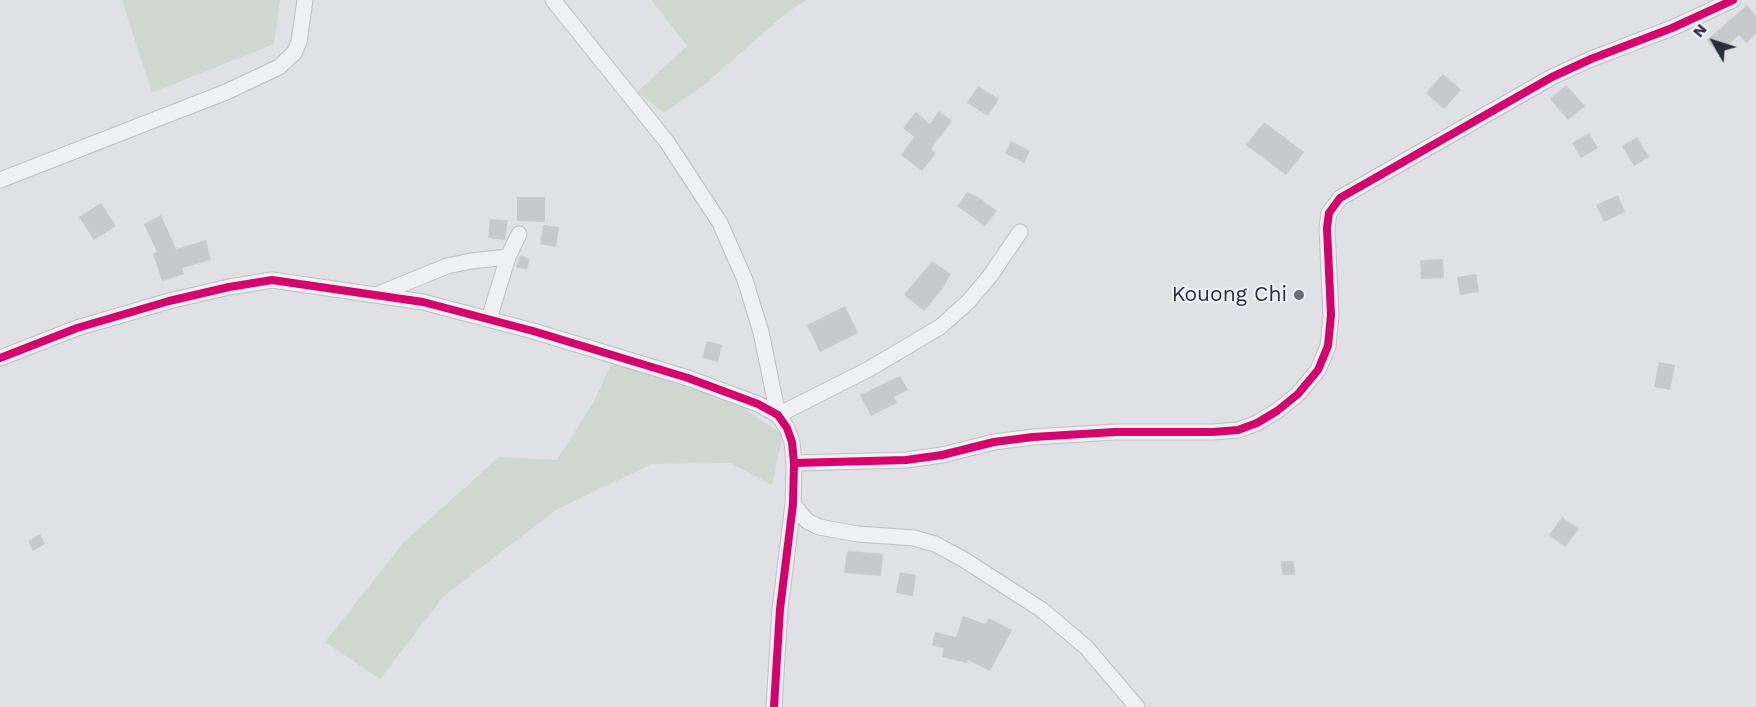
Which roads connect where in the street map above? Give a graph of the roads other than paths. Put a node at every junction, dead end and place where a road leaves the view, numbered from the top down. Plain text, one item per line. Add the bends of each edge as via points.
1 (305, 0) edge
2 (553, 0) edge
3 (1733, 0) edge
4 (0, 180) edge
5 (1020, 232) dead end
6 (519, 234) dead end
7 (508, 257) junction
8 (376, 295) junction
9 (489, 319) junction
10 (0, 358) edge
11 (778, 416) junction
12 (794, 463) junction
13 (793, 504) junction
14 (774, 707) edge
15 (1137, 707) edge

1 - 4 street via 299,42 279,67 226,92
2 - 11 street via 667,142 720,223 745,280 761,332
3 - 12 street via 1552,77 1340,198 1329,213 1327,228 1331,315 1328,346 1318,370 1298,394 1257,423 1238,430 1213,432 1033,437 906,460
5 - 11 street via 969,302 940,327
6 - 7 street
7 - 8 street via 447,266
7 - 9 street
8 - 9 street
8 - 10 street via 272,280 229,287 77,328
9 - 11 street via 688,378 758,404
11 - 12 street via 792,442
12 - 13 street
13 - 14 street via 780,609
13 - 15 street via 807,521 819,527 914,538 963,559 1042,610 1086,647

